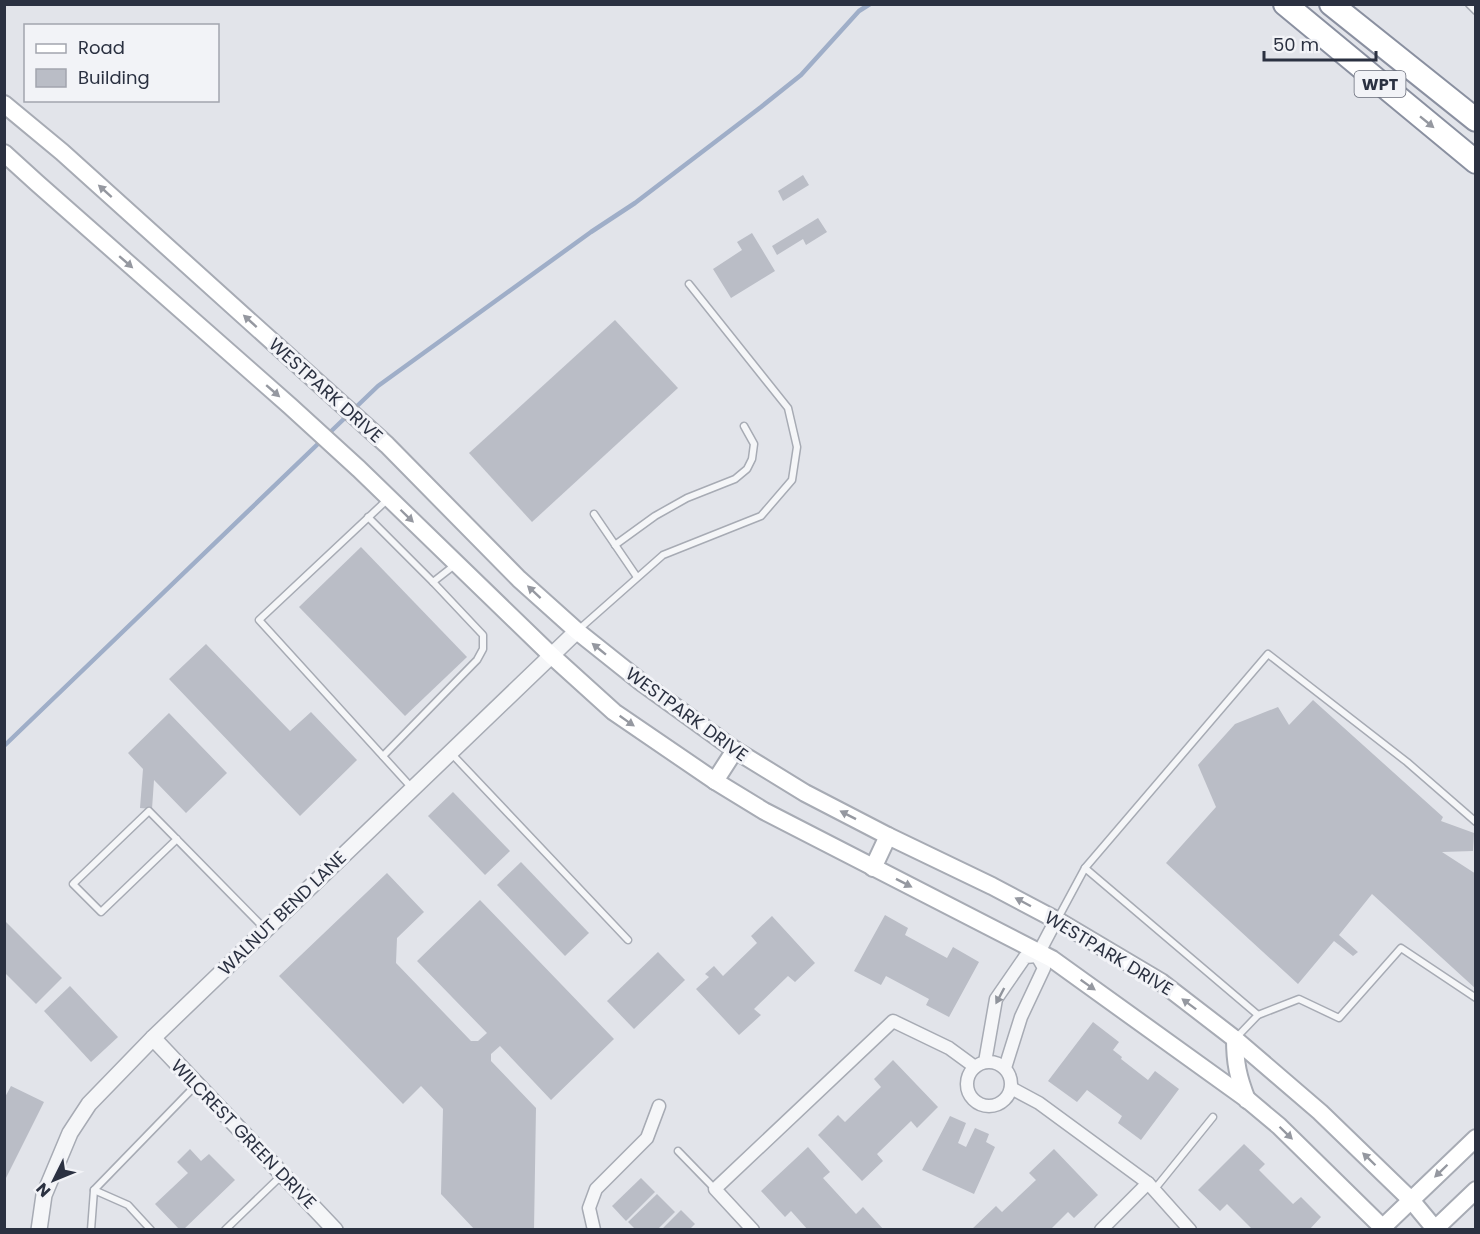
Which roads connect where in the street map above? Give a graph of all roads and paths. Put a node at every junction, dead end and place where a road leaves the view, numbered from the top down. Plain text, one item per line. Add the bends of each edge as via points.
1 (1285, 4) edge
2 (1330, 4) edge
3 (1468, 4) edge
4 (1476, 11) edge
5 (4, 104) edge
6 (1476, 120) edge
7 (4, 153) edge
8 (1476, 162) edge
9 (689, 284) dead end
10 (744, 426) dead end
11 (389, 498) junction
12 (594, 514) dead end
13 (368, 517) junction
14 (615, 545) junction
15 (456, 564) junction
16 (637, 577) junction
17 (433, 582) junction
18 (577, 631) junction
19 (551, 655) junction
20 (735, 750) junction
21 (450, 751) junction
22 (383, 756) junction
23 (715, 782) junction
24 (412, 788) junction
25 (1476, 822) edge
26 (888, 836) junction
27 (177, 839) junction
28 (873, 868) junction
29 (1085, 868) junction
30 (1056, 920) junction
31 (266, 929) junction
32 (628, 940) dead end
33 (1038, 954) junction
34 (1476, 998) edge
35 (1258, 1015) junction
36 (153, 1038) junction
37 (1236, 1039) junction
38 (980, 1065) junction
39 (1005, 1068) junction
40 (196, 1084) junction
41 (1011, 1088) junction
42 (1248, 1101) junction
43 (659, 1106) dead end
44 (1212, 1117) dead end
45 (1476, 1138) edge
46 (678, 1151) dead end
47 (283, 1175) junction
48 (1151, 1186) junction
49 (715, 1189) junction
50 (94, 1190) junction
51 (1476, 1190) edge
52 (1411, 1200) junction
53 (1382, 1229) edge
54 (1435, 1229) edge
55 (39, 1230) edge
56 (91, 1230) edge
57 (151, 1230) edge
58 (225, 1230) edge
59 (335, 1230) edge
60 (594, 1230) edge
61 (753, 1230) edge
62 (1101, 1230) edge
63 (1190, 1230) edge

1 -> 8 highway, WPT
2 - 6 highway, WPT
3 - 4 lane
18 -> 5 main road, WESTPARK DRIVE via 519,579 387,445
7 -> 11 main road, WESTPARK DRIVE via 291,406
9 - 16 lane via 788,408 797,447 792,480 761,516 663,555
10 - 14 lane via 754,444 747,469 735,479 687,498
11 - 13 lane
11 -> 15 main road, WESTPARK DRIVE
12 - 14 lane
13 - 17 lane
13 - 22 lane via 259,620
14 - 16 lane
15 - 17 lane
15 - 19 main road, WESTPARK DRIVE
16 - 18 lane
17 - 22 lane via 483,635 483,649 477,660
18 - 19 street, WALNUT BEND LANE
20 -> 18 main road, WESTPARK DRIVE
19 - 21 street, WALNUT BEND LANE
19 -> 23 main road, WESTPARK DRIVE via 614,712
20 - 23 main road
26 -> 20 main road, WESTPARK DRIVE via 805,793
21 - 24 street, WALNUT BEND LANE
21 - 32 lane
22 - 24 lane
23 - 28 main road, WESTPARK DRIVE
24 - 31 street, WALNUT BEND LANE
25 - 29 lane via 1407,762 1268,654
26 - 28 main road
30 -> 26 main road, WESTPARK DRIVE
27 - 27 lane via 149,811 73,884 101,912
27 - 31 lane
28 -> 33 main road, WESTPARK DRIVE
29 - 30 lane
29 - 35 lane
30 - 33 street
37 -> 30 main road, WESTPARK DRIVE via 1161,982
31 - 36 street, WALNUT BEND LANE
33 -> 38 street via 1024,957 996,999
33 - 39 street via 1044,968 1021,1017
33 -> 42 main road, WESTPARK DRIVE
34 - 35 lane via 1401,948 1339,1018 1299,999
35 - 37 lane
36 - 40 street, WILCREST GREEN DRIVE
36 - 55 street, WALNUT BEND LANE via 89,1104 70,1133 44,1195
37 - 42 main road via 1238,1076
52 -> 37 main road, WESTPARK DRIVE via 1320,1112
38 - 39 street via 999,1064
38 - 41 street via 968,1076 967,1083 971,1098 977,1103 999,1104
38 - 49 street via 893,1021
39 - 41 street
40 - 47 street, WILCREST GREEN DRIVE
40 - 50 lane
41 - 48 street via 1039,1103
42 -> 53 main road, WESTPARK DRIVE via 1279,1126
43 - 60 street via 647,1138 596,1189 589,1208
44 - 48 lane
45 -> 52 main road
46 - 49 lane
47 - 58 lane
47 - 59 street, WILCREST GREEN DRIVE
48 - 62 street
48 - 63 street
49 - 61 street
50 - 56 lane
50 - 57 lane via 128,1204
51 - 54 main road
52 - 53 main road
52 - 54 main road, WESTPARK DRIVE

